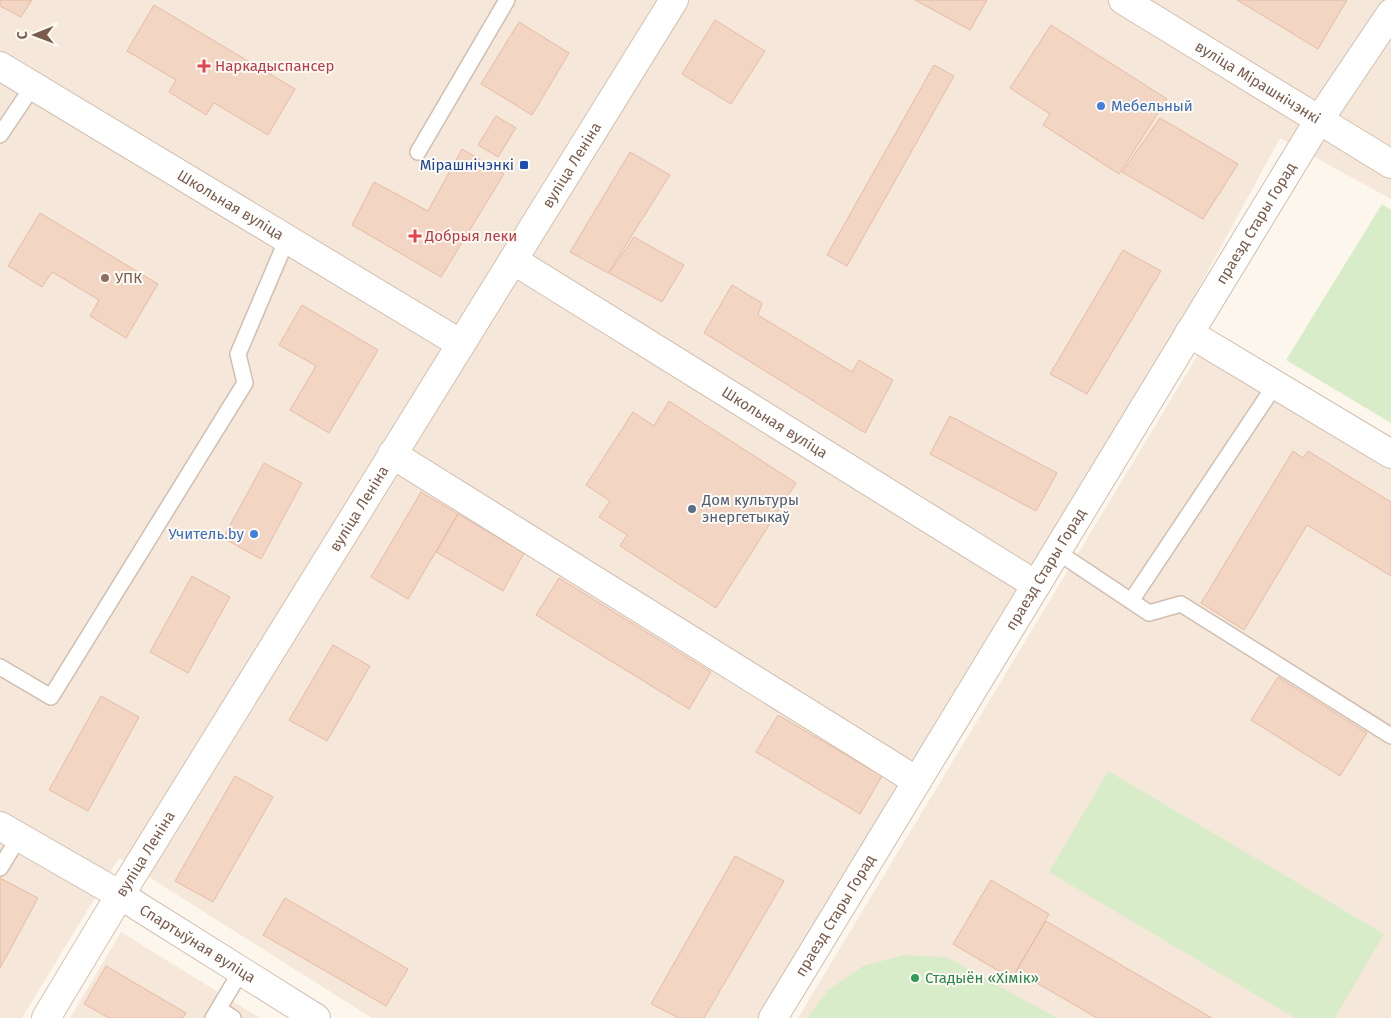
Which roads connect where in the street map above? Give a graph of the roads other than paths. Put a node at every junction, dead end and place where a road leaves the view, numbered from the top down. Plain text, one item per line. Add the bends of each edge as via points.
1 (507, 0) edge
2 (674, 0) edge
3 (1123, 0) edge
4 (1391, 13) edge
5 (0, 66) edge
6 (33, 86) junction
7 (1319, 120) junction
8 (0, 135) edge
9 (418, 152) dead end
10 (1391, 164) edge
11 (287, 239) junction
12 (513, 260) junction
13 (1189, 333) junction
14 (461, 344) junction
15 (1275, 386) junction
16 (392, 454) junction
17 (1391, 454) edge
18 (1056, 552) junction
19 (1036, 585) junction
20 (1131, 601) junction
21 (0, 667) edge
22 (1391, 736) edge
23 (917, 781) junction
24 (10, 832) edge
25 (0, 868) edge
26 (120, 895) junction
27 (242, 971) junction
28 (216, 1014) edge
29 (46, 1018) edge
30 (233, 1018) edge
31 (316, 1018) edge
32 (773, 1018) edge

1 - 9 lane
2 - 12 street, вуліца Леніна
3 - 7 street, вуліца Мірашнічэнкі
4 - 7 street, праезд Стары Горад
5 - 6 street, Школьная вуліца
6 - 8 lane
6 - 11 street, Школьная вуліца
7 - 10 street, вуліца Мірашнічэнкі
7 - 13 street, праезд Стары Горад
11 - 14 street, Школьная вуліца
11 - 21 lane via 238,354 245,383 51,697
12 - 14 street, вуліца Леніна
12 - 19 street, Школьная вуліца
13 - 15 street
13 - 18 street, праезд Стары Горад
14 - 16 street, вуліца Леніна
15 - 17 street
15 - 20 lane
16 - 23 street
16 - 26 street, вуліца Леніна
18 - 19 street, праезд Стары Горад
18 - 20 lane
19 - 23 street, праезд Стары Горад
20 - 22 lane via 1149,613 1181,604
23 - 32 street, праезд Стары Горад
24 - 25 lane
24 - 26 street, Спартыўная вуліца
26 - 27 street, Спартыўная вуліца
26 - 29 street, вуліца Леніна
27 - 28 lane
27 - 31 street, Спартыўная вуліца
28 - 30 lane

